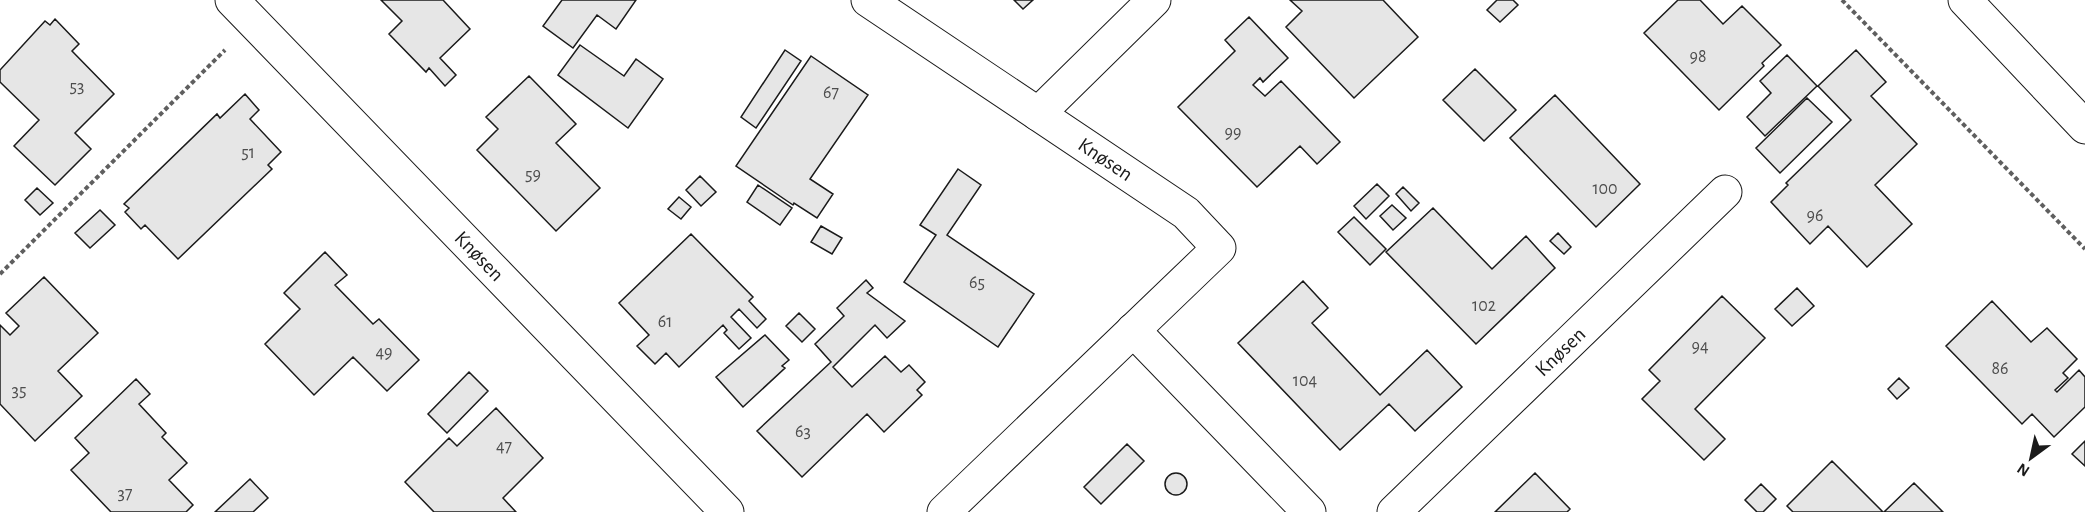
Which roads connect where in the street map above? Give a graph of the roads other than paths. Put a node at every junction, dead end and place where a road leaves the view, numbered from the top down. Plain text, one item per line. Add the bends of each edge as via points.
1 (867, 0) edge
2 (1154, 0) edge
3 (1965, 0) edge
4 (243, 11) edge
5 (1038, 114) junction
6 (2085, 127) edge
7 (1725, 192) dead end
8 (1133, 330) junction
9 (727, 512) edge
10 (944, 512) edge
11 (1309, 512) edge
12 (1394, 512) edge

1 - 5 street, Knøsen
2 - 5 street
3 - 6 street
4 - 9 street, Knøsen
5 - 8 street, Knøsen via 1186,213 1219,248
7 - 12 street, Knøsen
8 - 10 street, Knøsen
8 - 11 street

